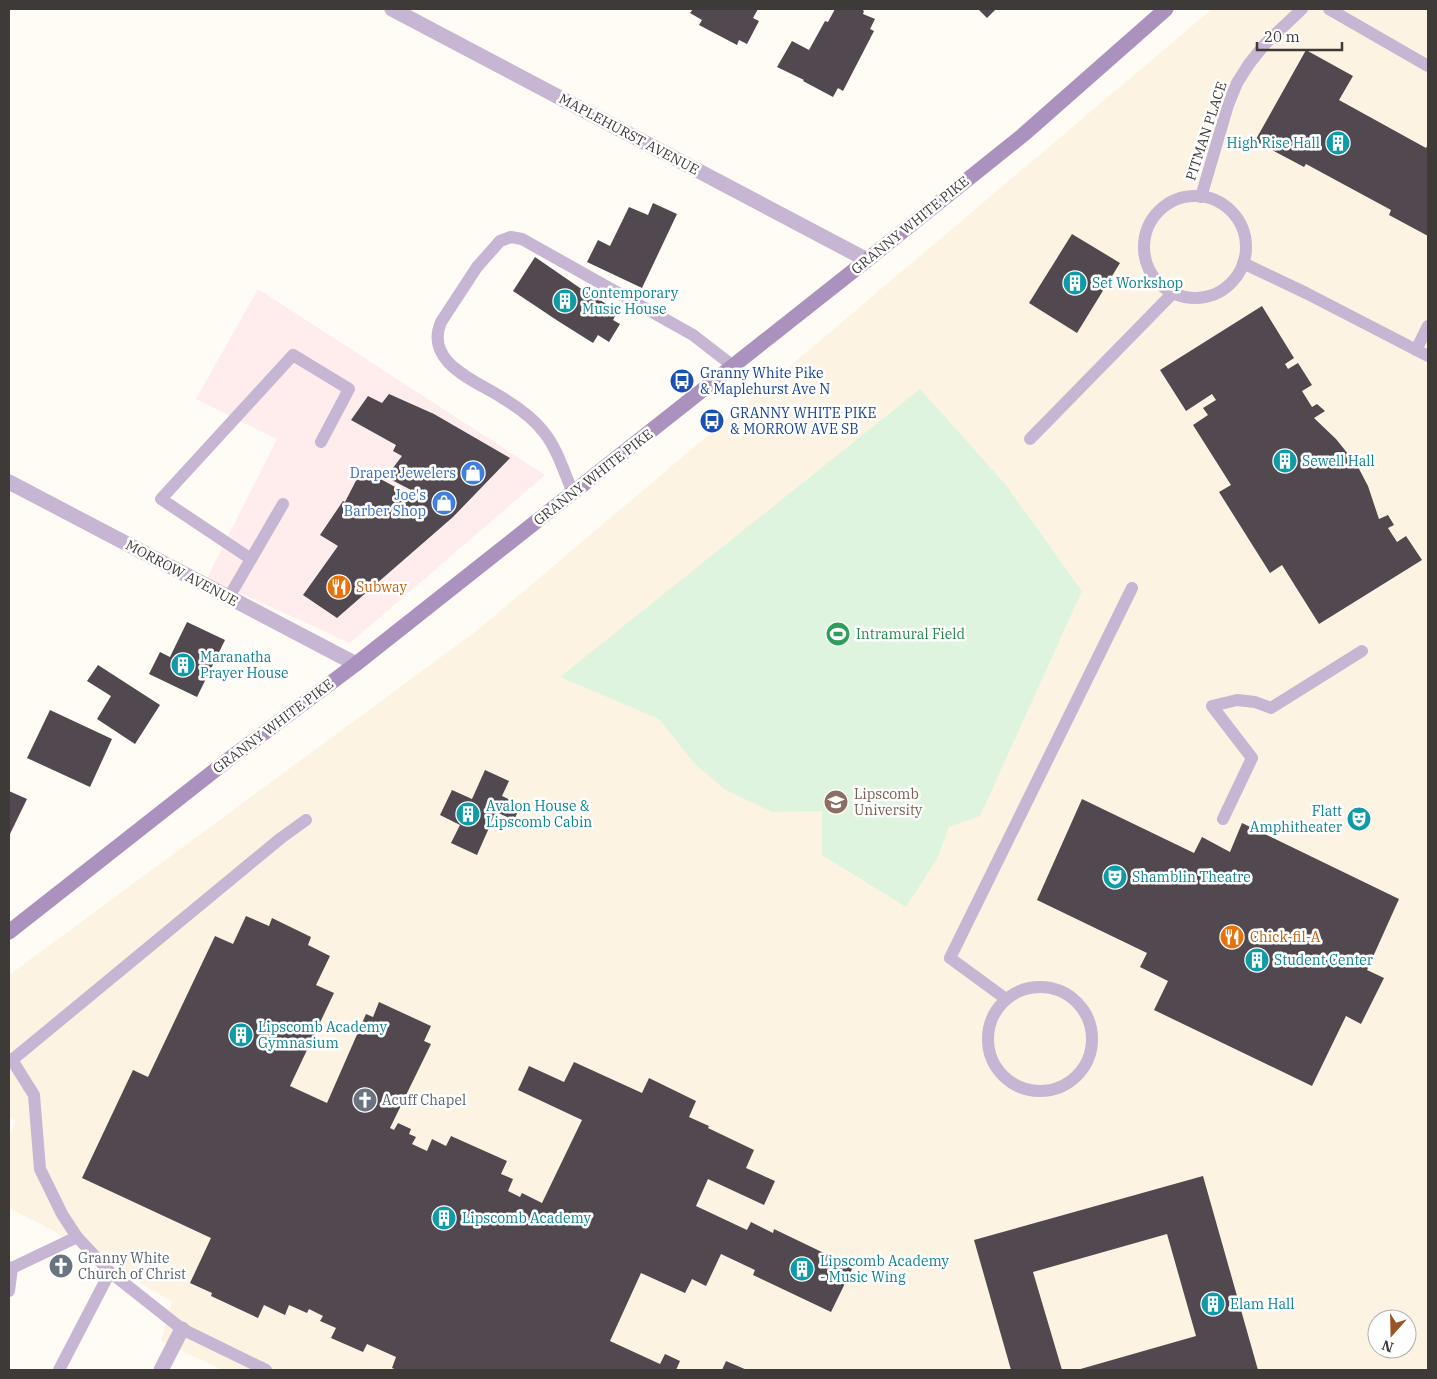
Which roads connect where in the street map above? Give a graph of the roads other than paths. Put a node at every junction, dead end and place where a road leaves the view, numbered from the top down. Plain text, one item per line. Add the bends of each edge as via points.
1 (392, 9) edge
2 (1166, 9) edge
3 (1302, 9) edge
4 (1329, 9) edge
5 (1428, 66) edge
6 (1201, 197) junction
7 (867, 260) junction
8 (1243, 263) junction
9 (1173, 293) junction
10 (1428, 326) edge
11 (1416, 350) junction
12 (1428, 356) edge
13 (733, 366) junction
14 (1030, 439) dead end
15 (321, 442) dead end
16 (9, 482) edge
17 (573, 493) junction
18 (283, 504) dead end
19 (251, 559) junction
20 (1132, 588) dead end
21 (229, 597) junction
22 (1362, 651) dead end
23 (356, 664) junction
24 (1223, 819) dead end
25 (306, 820) dead end
26 (9, 932) edge
27 (1006, 999) junction
28 (10, 1060) edge
29 (77, 1237) junction
30 (11, 1267) edge
31 (110, 1272) junction
32 (9, 1291) edge
33 (182, 1329) junction
34 (58, 1370) edge
35 (161, 1370) edge
36 (266, 1370) edge

1 - 7 street, MAPLEHURST AVENUE
2 - 7 main road, GRANNY WHITE PIKE via 1023,135
3 - 6 lane, PITMAN PLACE via 1265,44 1236,83
4 - 5 lane
6 - 8 lane via 1226,206 1237,217 1244,232 1246,248
6 - 9 lane via 1178,198 1163,206 1145,235 1144,252 1149,269 1159,283
7 - 13 main road, GRANNY WHITE PIKE
8 - 9 lane via 1235,278 1222,290 1189,298
8 - 11 lane
9 - 14 lane
10 - 11 lane
11 - 12 lane
13 - 17 main road, GRANNY WHITE PIKE
13 - 17 lane via 693,335 522,239 511,237 500,241 477,267 441,322 437,331 438,344 454,368 504,398 543,431
15 - 19 lane via 349,389 293,355 161,499
16 - 21 street, MORROW AVENUE
17 - 23 main road, GRANNY WHITE PIKE
18 - 19 lane
19 - 21 lane
20 - 27 lane via 950,958
21 - 23 street, MORROW AVENUE
22 - 24 lane via 1271,708 1237,700 1212,706 1252,758
23 - 26 main road, GRANNY WHITE PIKE
25 - 28 lane
27 - 27 lane via 994,1013 989,1029 988,1047 994,1063 1005,1077 1020,1086 1036,1090 1054,1089 1069,1082 1082,1070 1090,1055 1092,1038 1082,1007 1069,995 1054,988 1037,986
28 - 29 lane via 34,1094 40,1169
29 - 30 lane
29 - 31 lane
30 - 32 lane
31 - 33 lane
31 - 34 lane
33 - 35 street
33 - 36 lane

